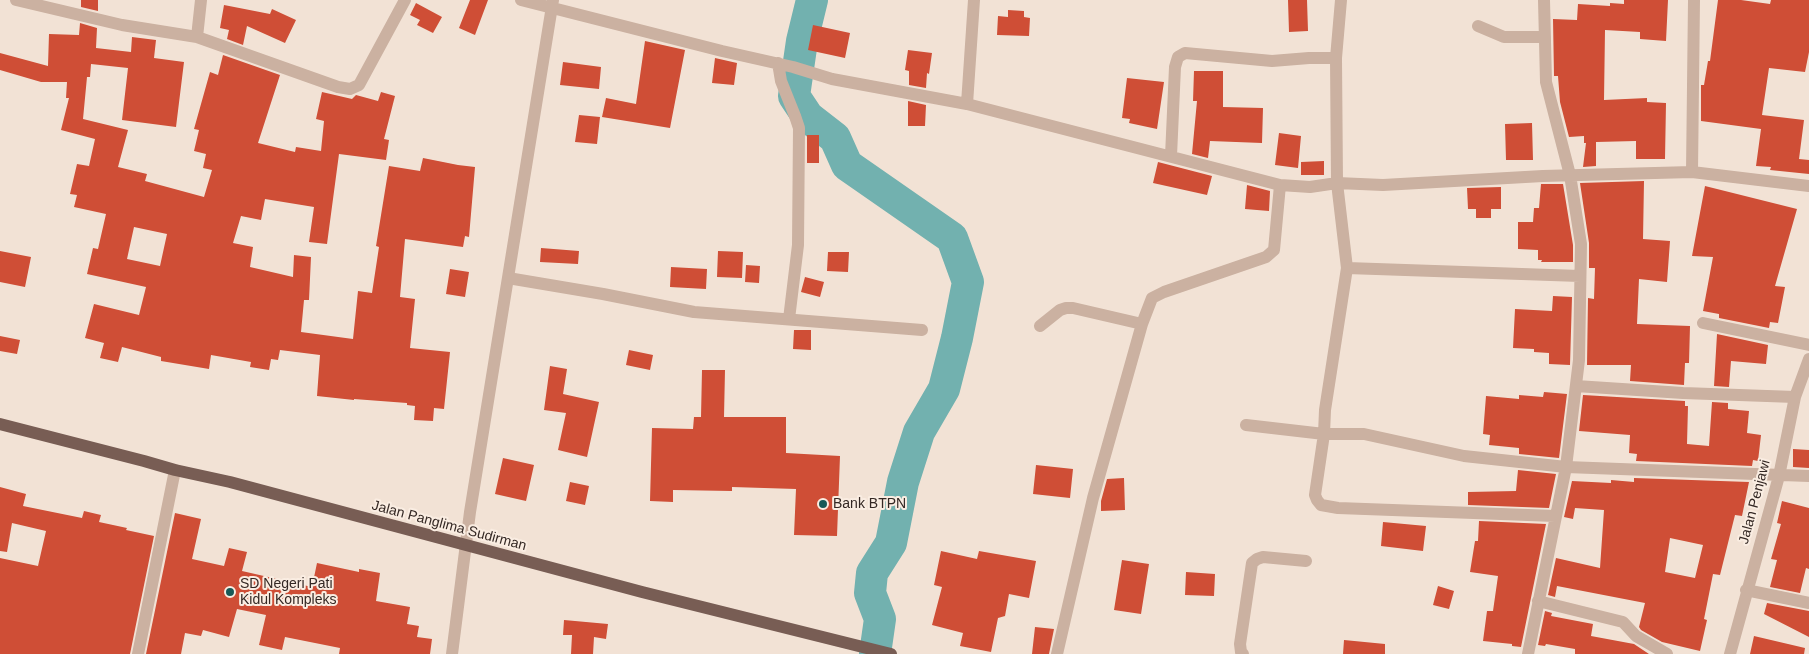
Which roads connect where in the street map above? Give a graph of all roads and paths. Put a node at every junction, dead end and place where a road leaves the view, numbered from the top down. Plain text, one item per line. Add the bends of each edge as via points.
1 (16, 0) edge
2 (201, 0) edge
3 (404, 0) edge
4 (521, 0) edge
5 (974, 0) edge
6 (1341, 0) edge
7 (1544, 0) edge
8 (1694, 0) edge
9 (552, 4) edge
10 (1478, 26) dead end
11 (1545, 37) junction
12 (197, 38) junction
13 (1336, 58) junction
14 (778, 63) junction
15 (967, 104) junction
16 (1171, 156) junction
17 (1692, 172) junction
18 (1570, 175) junction
19 (1337, 183) junction
20 (1280, 185) junction
21 (1809, 186) edge
22 (1347, 268) junction
23 (1580, 276) junction
24 (508, 278) junction
25 (789, 320) junction
26 (1703, 323) dead end
27 (1142, 324) junction
28 (1040, 326) dead end
29 (922, 330) dead end
30 (1809, 345) edge
31 (1809, 359) edge
32 (1576, 386) junction
33 (1795, 397) junction
34 (0, 424) edge
35 (1246, 425) dead end
36 (1324, 434) junction
37 (1566, 467) junction
38 (175, 470) junction
39 (1779, 476) junction
40 (1809, 476) edge
41 (1555, 516) junction
42 (465, 546) junction
43 (1306, 562) dead end
44 (1746, 590) junction
45 (1538, 601) junction
46 (1809, 603) edge
47 (138, 654) edge
48 (452, 654) edge
49 (891, 654) edge
50 (1057, 654) edge
51 (1243, 654) edge
52 (1528, 654) edge
53 (1667, 654) edge
54 (1730, 654) edge

1 - 12 street via 122,25
2 - 12 street
3 - 12 street via 359,85 350,89
4 - 9 street
5 - 15 street
6 - 13 street
7 - 11 street
8 - 17 street
9 - 14 street via 722,51
9 - 24 street
10 - 11 street via 1504,38
11 - 18 street via 1546,82
13 - 16 street via 1272,61 1185,53 1178,58 1175,67
13 - 19 street
14 - 15 street via 832,79
14 - 25 street via 780,81 799,128 798,245
15 - 16 street
16 - 20 street
17 - 18 street
17 - 21 street
18 - 19 street via 1384,185
18 - 23 street via 1581,244
19 - 20 street via 1310,187
19 - 22 street
20 - 27 street via 1274,250 1266,257 1157,294 1152,298
22 - 23 street
22 - 36 street
23 - 32 street
24 - 25 street via 694,312
24 - 42 street
25 - 29 street
26 - 30 street
27 - 28 street via 1066,308
27 - 50 street via 1093,498
31 - 33 street, Jalan Penjawi
32 - 33 street
32 - 37 street
33 - 39 street, Jalan Penjawi
34 - 38 main road, Jalan Panglima Sudirman
35 - 36 street
36 - 37 street via 1364,434 1464,456
36 - 41 street via 1315,495 1322,505
37 - 39 street
37 - 41 street
38 - 42 main road, Jalan Panglima Sudirman
38 - 47 street
39 - 40 street
39 - 44 street, Jalan Penjawi
41 - 45 street
42 - 48 street
42 - 49 main road, Jalan Panglima Sudirman
43 - 51 street via 1263,557 1252,563 1240,644
44 - 46 street
44 - 54 street, Jalan Penjawi
45 - 52 street
45 - 53 street via 1623,622 1636,636

